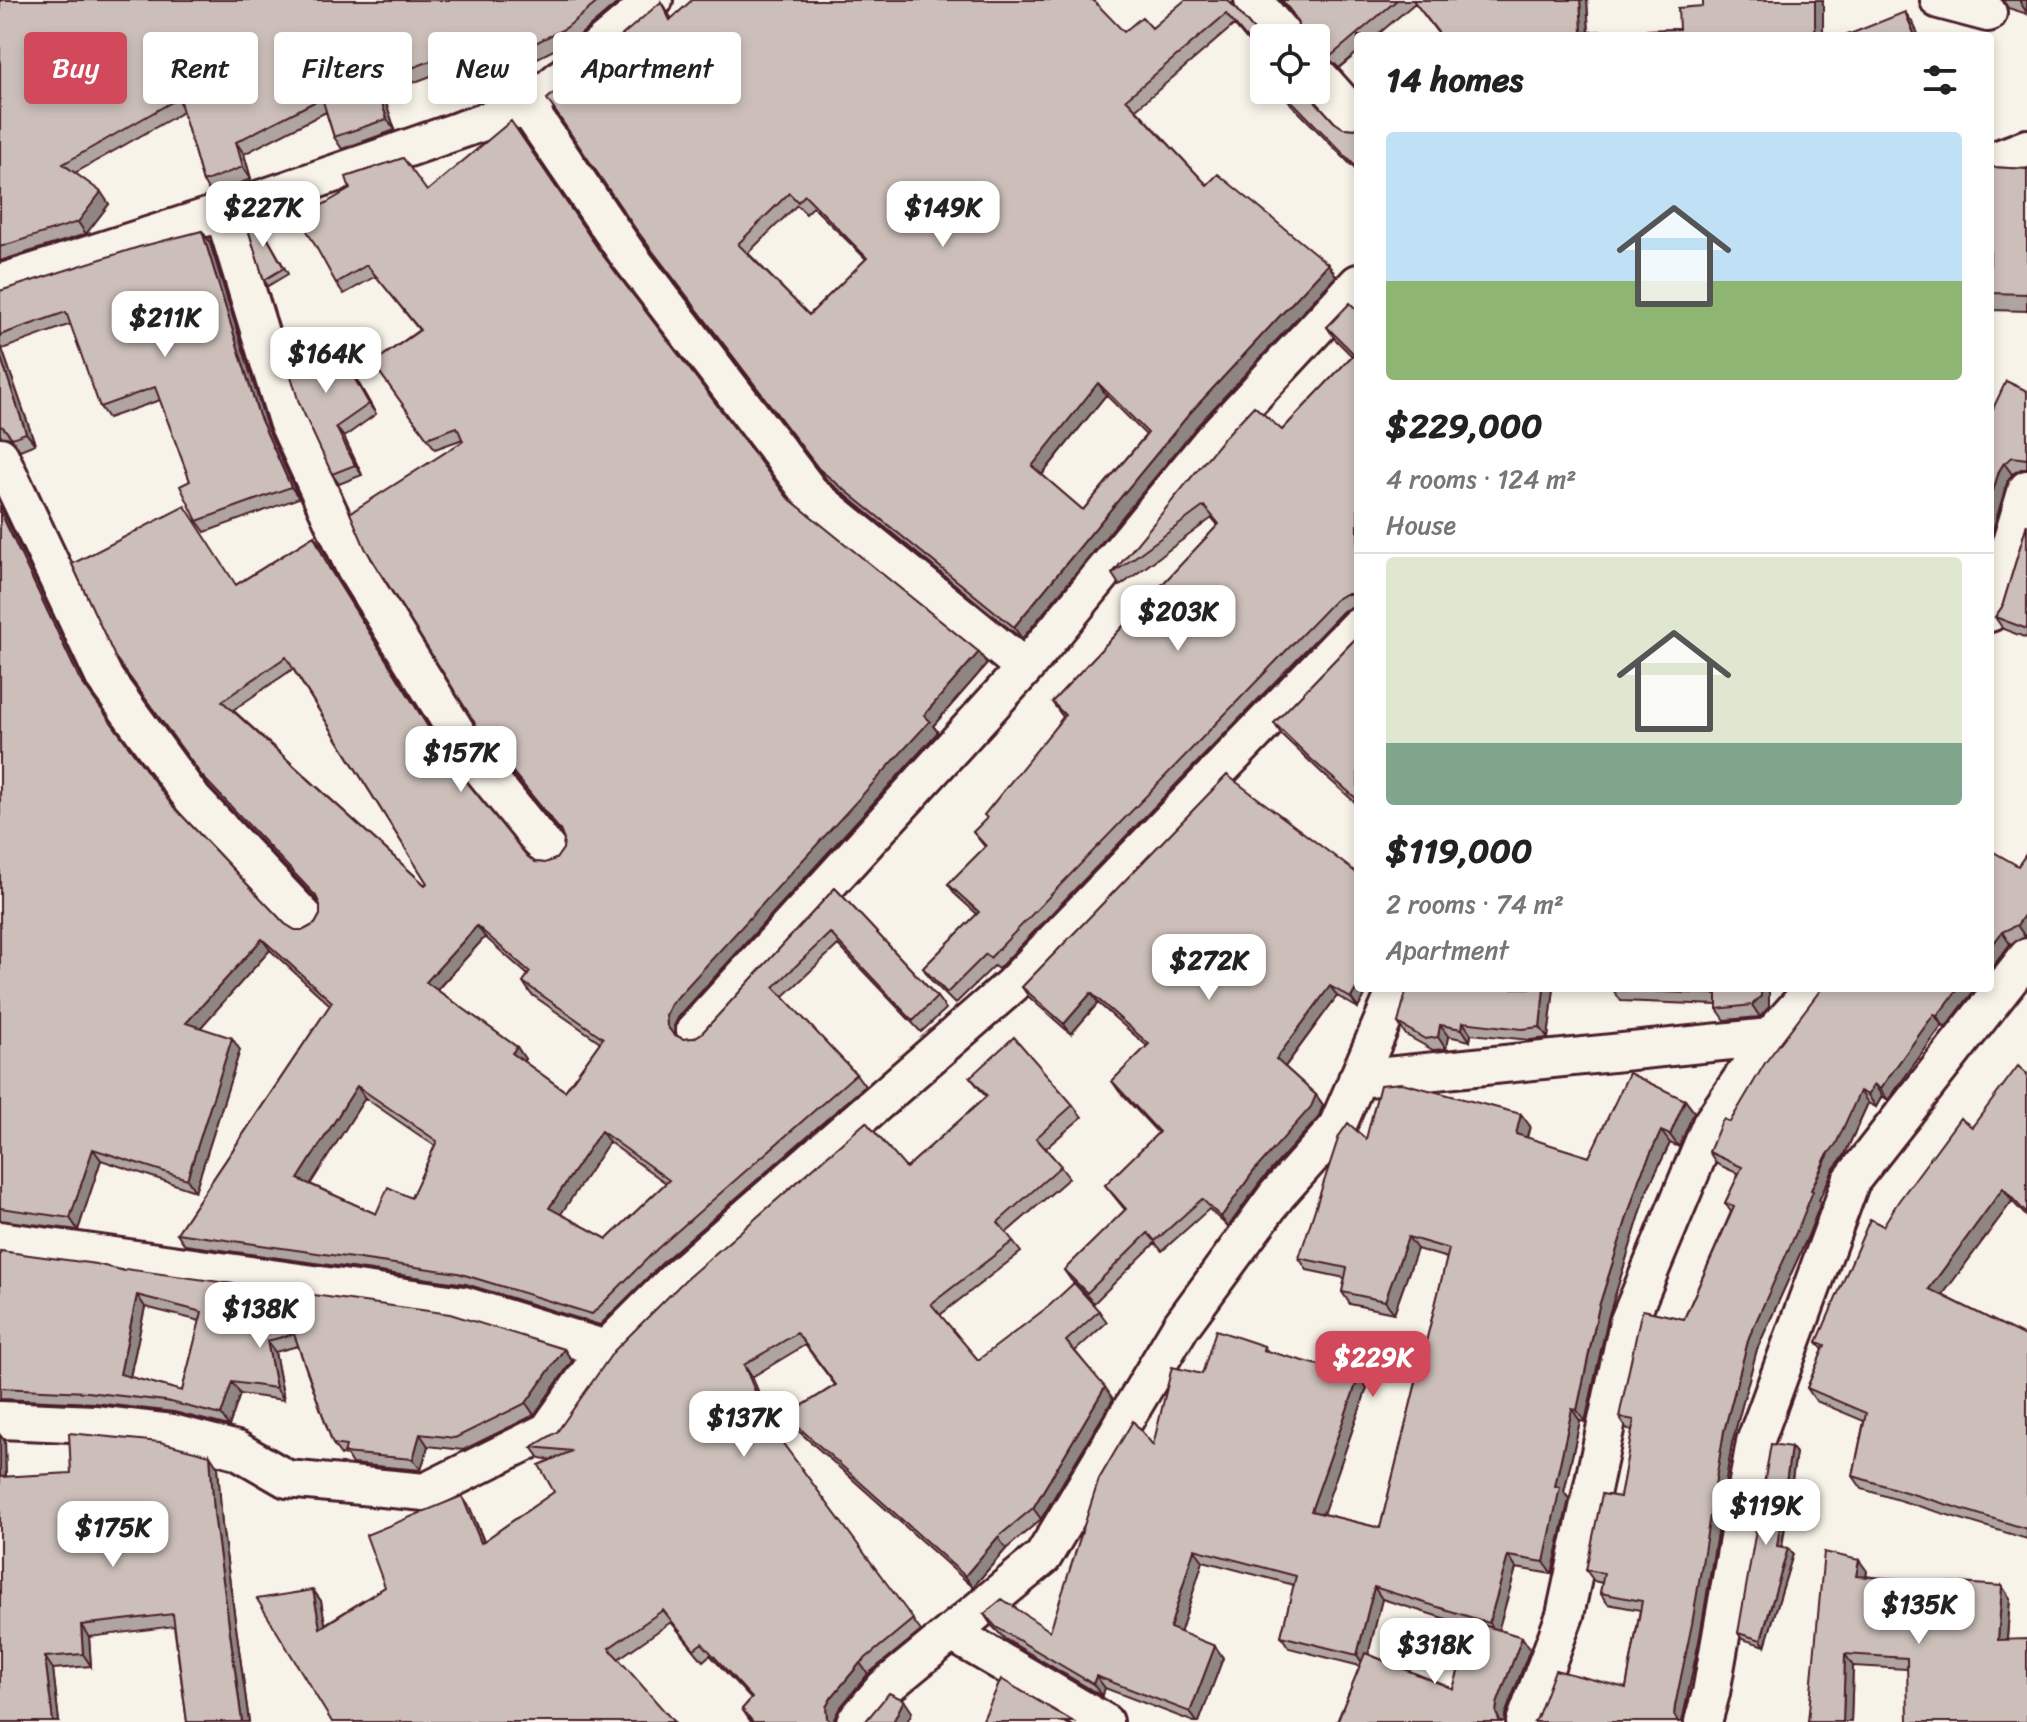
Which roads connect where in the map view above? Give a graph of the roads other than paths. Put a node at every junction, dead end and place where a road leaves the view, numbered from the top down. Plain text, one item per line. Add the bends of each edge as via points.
1 (654, 0) edge
2 (1253, 0) edge
3 (1939, 0) edge
4 (1989, 16) edge
5 (1273, 24) edge
6 (1330, 89) edge
7 (527, 107) junction
8 (1354, 116) edge
9 (2027, 148) edge
10 (1994, 160) edge
11 (223, 212) junction
12 (0, 283) edge
13 (1354, 287) edge
14 (0, 456) edge
15 (2027, 489) edge
16 (1994, 600) edge
17 (1354, 630) edge
18 (1025, 668) junction
19 (551, 854) dead end
20 (308, 921) dead end
21 (2027, 957) edge
22 (1395, 992) edge
23 (1810, 992) edge
24 (695, 1030) dead end
25 (1770, 1037) junction
26 (1357, 1079) junction
27 (0, 1240) edge
28 (606, 1349) junction
29 (0, 1420) edge
30 (952, 1633) junction
31 (855, 1722) edge
32 (1104, 1722) edge
33 (1525, 1722) edge
34 (1703, 1722) edge

1 - 7 street
2 - 5 street
3 - 4 street
6 - 8 street
7 - 11 street
7 - 18 street via 626,252 812,495
9 - 10 street
11 - 12 street
11 - 19 street via 287,421 355,569 472,757
13 - 18 street via 1214,438
14 - 20 street via 105,679 194,801
15 - 16 street
17 - 28 street via 1012,985 679,1276
18 - 24 street
21 - 34 street via 1851,1181 1755,1442
22 - 26 street
23 - 25 street
25 - 26 street
25 - 33 street via 1711,1124 1628,1323 1565,1615
26 - 30 street via 1336,1129 1277,1195 1181,1326 1043,1557
27 - 28 street via 463,1305
28 - 29 street via 548,1431 425,1492 287,1479 237,1450 172,1433
30 - 31 street via 884,1688
30 - 32 street

